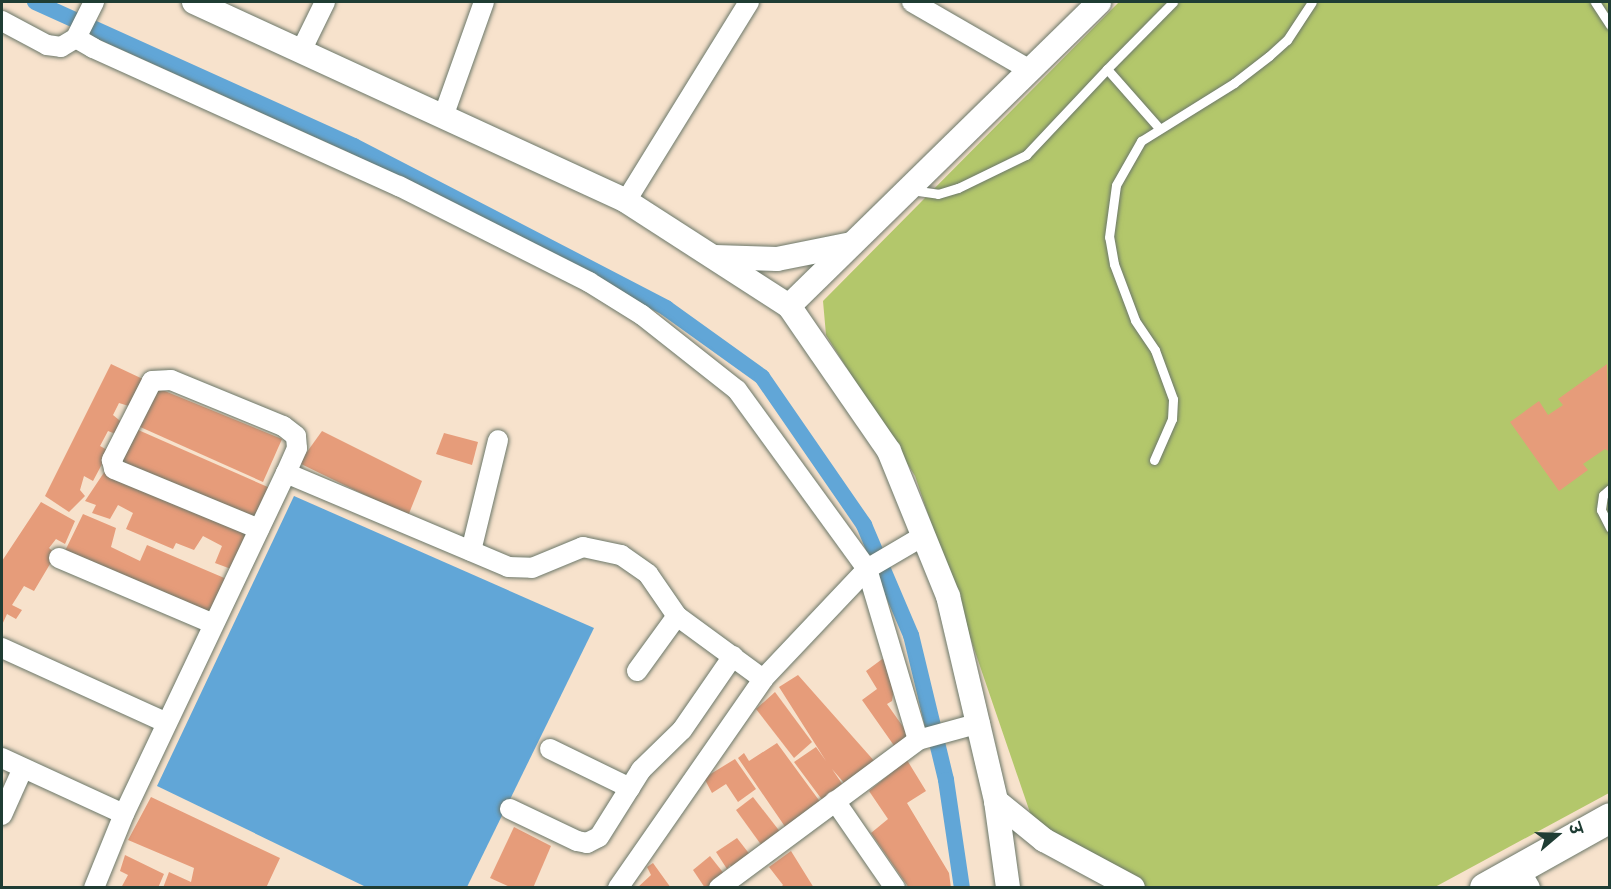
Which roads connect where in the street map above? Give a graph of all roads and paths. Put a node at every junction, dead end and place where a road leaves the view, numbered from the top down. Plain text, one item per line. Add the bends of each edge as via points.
1 (94, 2) edge
2 (194, 2) edge
3 (325, 2) edge
4 (484, 2) edge
5 (749, 2) edge
6 (912, 2) edge
7 (1099, 2) edge
8 (1173, 2) edge
9 (1312, 2) edge
10 (1595, 2) edge
11 (2, 21) edge
12 (1610, 25) edge
13 (79, 32) junction
14 (301, 51) junction
15 (1107, 69) junction
16 (1030, 70) junction
17 (443, 117) junction
18 (1159, 128) junction
19 (909, 189) junction
20 (626, 201) junction
21 (852, 244) junction
22 (712, 257) junction
23 (789, 306) junction
24 (498, 440) dead end
25 (1154, 460) dead end
26 (286, 473) junction
27 (1610, 489) edge
28 (1610, 528) edge
29 (259, 529) junction
30 (913, 542) junction
31 (471, 551) junction
32 (59, 558) dead end
33 (871, 566) junction
34 (677, 616) junction
35 (214, 624) junction
36 (2, 648) edge
37 (733, 657) junction
38 (637, 671) dead end
39 (763, 679) junction
40 (167, 723) junction
41 (980, 723) junction
42 (922, 738) junction
43 (550, 750) dead end
44 (2, 758) edge
45 (24, 768) junction
46 (630, 788) junction
47 (835, 801) junction
48 (996, 801) junction
49 (510, 809) dead end
50 (124, 814) junction
51 (2, 815) edge
52 (1610, 818) edge
53 (1524, 877) edge
54 (744, 880) edge
55 (94, 888) edge
56 (618, 888) edge
57 (720, 888) edge
58 (895, 888) edge
59 (1008, 888) edge
60 (1133, 888) edge
61 (1485, 888) edge

1 - 13 street
2 - 14 street
3 - 14 street
4 - 17 street
5 - 20 street
6 - 16 street
7 - 16 street
8 - 15 lane
9 - 18 lane via 1287,39 1269,56 1234,83
10 - 12 lane
11 - 13 street via 47,45 61,47
13 - 33 street via 247,120 399,186 589,282 642,315 737,390
14 - 17 street
15 - 18 lane
15 - 19 lane via 1026,154 938,194
16 - 19 street
17 - 20 street
18 - 25 lane via 1141,141 1116,185 1109,237 1131,312 1155,350 1173,399 1172,419
19 - 21 street
20 - 22 street
21 - 22 street via 777,259
21 - 23 street
22 - 23 street
23 - 30 street via 889,451
24 - 31 street
26 - 29 street
26 - 29 street via 298,442 283,426 171,380 157,378 145,390 112,460 114,469
26 - 31 street
27 - 28 lane via 1603,495 1601,510
29 - 35 street
30 - 33 street
30 - 41 street via 948,596
31 - 34 street via 522,569 583,547 606,549 636,562
32 - 35 street
33 - 39 street
33 - 42 street
34 - 37 street
34 - 38 street
35 - 40 street
36 - 40 street
37 - 39 street
37 - 46 street via 682,730 652,756
39 - 56 street
40 - 50 street
41 - 42 street
41 - 48 street
42 - 47 street
43 - 46 street
44 - 45 street
45 - 50 street
45 - 51 street
46 - 49 street via 599,837 587,843
47 - 54 street
47 - 58 street
48 - 59 street
48 - 60 street via 1044,840
50 - 55 street
52 - 53 main road
53 - 61 main road
54 - 57 street

